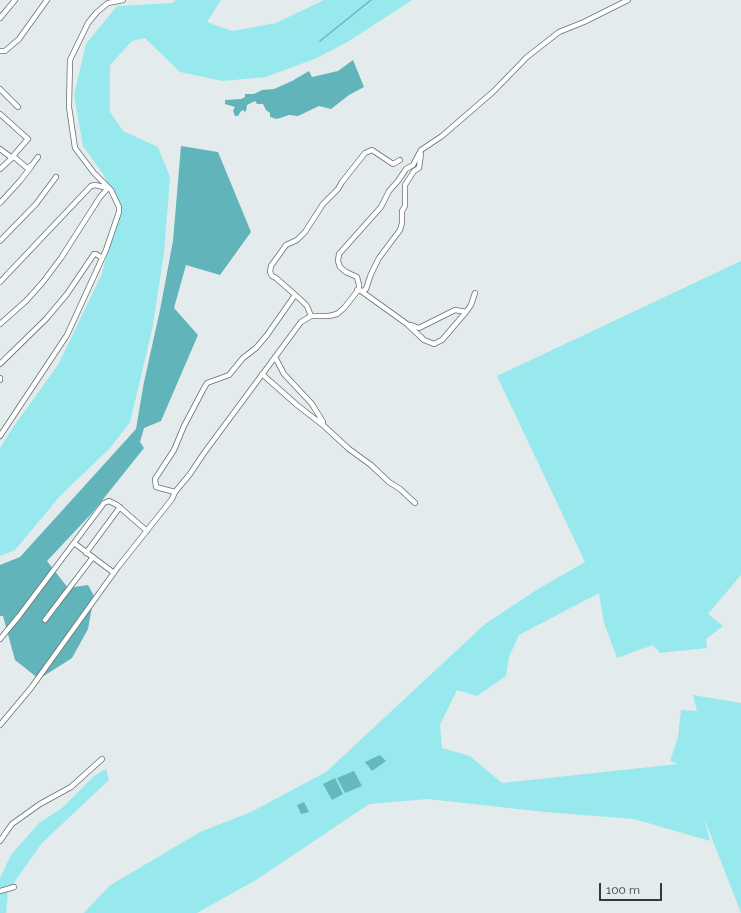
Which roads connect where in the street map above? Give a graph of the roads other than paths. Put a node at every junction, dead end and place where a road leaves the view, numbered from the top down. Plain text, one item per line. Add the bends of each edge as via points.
1 (15, 0) edge
2 (48, 0) edge
3 (123, 0) edge
4 (628, 0) edge
5 (0, 18) edge
6 (0, 50) edge
7 (0, 89) edge
8 (18, 107) dead end
9 (0, 114) edge
10 (0, 149) edge
11 (421, 150) junction
12 (12, 157) junction
13 (38, 157) dead end
14 (400, 160) dead end
15 (32, 165) junction
16 (0, 169) edge
17 (56, 176) dead end
18 (108, 188) junction
19 (0, 203) edge
20 (0, 241) edge
21 (102, 258) junction
22 (0, 282) edge
23 (359, 291) junction
24 (475, 294) dead end
25 (295, 295) junction
26 (466, 312) junction
27 (311, 316) junction
28 (0, 324) edge
29 (407, 324) junction
30 (275, 357) junction
31 (0, 364) edge
32 (262, 374) junction
33 (324, 426) junction
34 (0, 436) edge
35 (175, 492) junction
36 (415, 503) dead end
37 (120, 507) junction
38 (147, 531) junction
39 (74, 544) junction
40 (86, 553) junction
41 (93, 557) junction
42 (114, 573) junction
43 (45, 620) dead end
44 (0, 639) edge
45 (0, 725) edge
46 (102, 760) dead end
47 (0, 841) edge
48 (14, 887) dead end
49 (0, 891) edge

1 - 5 street
2 - 6 street via 19,39 8,50
3 - 18 street via 108,3 88,23 70,60 69,107 75,148
4 - 11 street via 559,32 527,57 494,91 442,136
7 - 8 street
9 - 12 street via 28,139
10 - 12 street
11 - 23 street via 419,168 405,185 406,206 402,211 400,230 379,258 366,288
11 - 23 street via 413,165 408,166 389,191 381,207 339,254 341,268 358,279
12 - 15 street via 26,168
12 - 16 street
13 - 15 street
14 - 25 street via 393,164 372,150 366,152 338,189 323,204 305,232 283,248 270,272
15 - 19 street
17 - 20 street via 36,204
18 - 21 street via 119,210
18 - 22 street via 91,186
18 - 28 street via 43,282
21 - 31 street via 94,254 67,294 46,319
21 - 34 street via 67,335
23 - 27 street via 337,314
23 - 29 street
24 - 26 street
25 - 27 street via 307,306
25 - 35 street via 256,348 243,358 229,375 207,384 203,390 174,450 155,479 156,486
26 - 29 street via 455,310 419,328
26 - 29 street via 436,344 428,343
27 - 30 street via 301,322
30 - 32 street
30 - 33 street via 284,374 312,404
32 - 33 street
32 - 35 street
33 - 36 street via 348,449
35 - 38 street
37 - 38 street
37 - 39 street via 109,501 104,503
37 - 40 street
38 - 42 street
39 - 40 street
39 - 44 street
40 - 41 street
41 - 42 street
41 - 43 street
42 - 45 street via 31,688
46 - 47 street via 71,787 40,804 12,824
48 - 49 street

